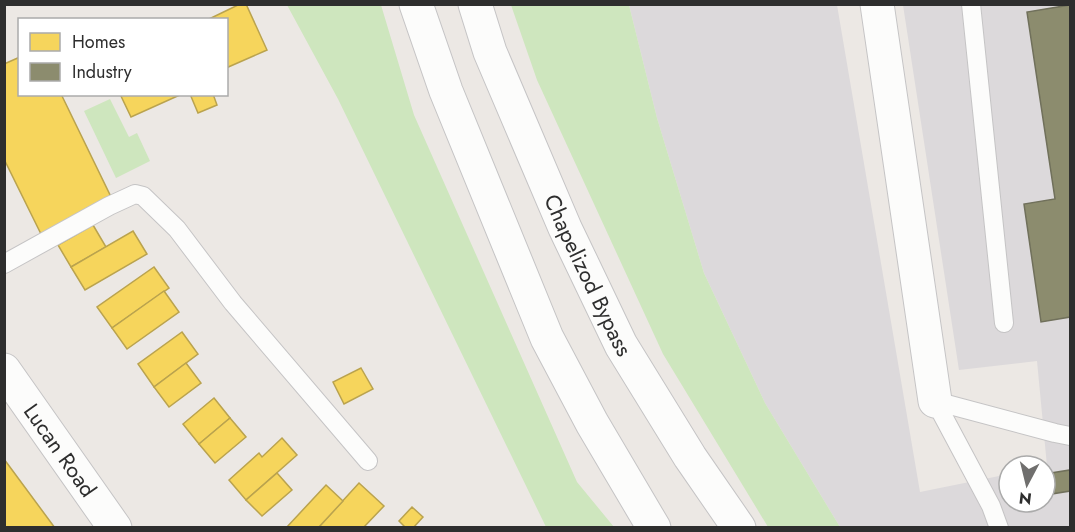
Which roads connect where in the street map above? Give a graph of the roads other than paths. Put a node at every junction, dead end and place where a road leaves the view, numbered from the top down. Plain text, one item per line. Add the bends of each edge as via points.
1 (416, 4) edge
2 (475, 4) edge
3 (877, 4) edge
4 (971, 4) edge
5 (4, 264) edge
6 (1004, 322) dead end
7 (4, 370) edge
8 (935, 401) junction
9 (1071, 436) edge
10 (368, 461) dead end
11 (116, 528) edge
12 (654, 528) edge
13 (739, 528) edge
14 (999, 528) edge

1 - 12 main road via 446,91 547,338
2 - 13 main road, Chapelizod Bypass via 490,52 565,228 621,345
3 - 8 main road
4 - 6 lane
5 - 10 lane via 109,206 135,194 143,196 177,229 233,303
7 - 11 main road, Lucan Road
8 - 9 lane
8 - 14 lane via 992,506

